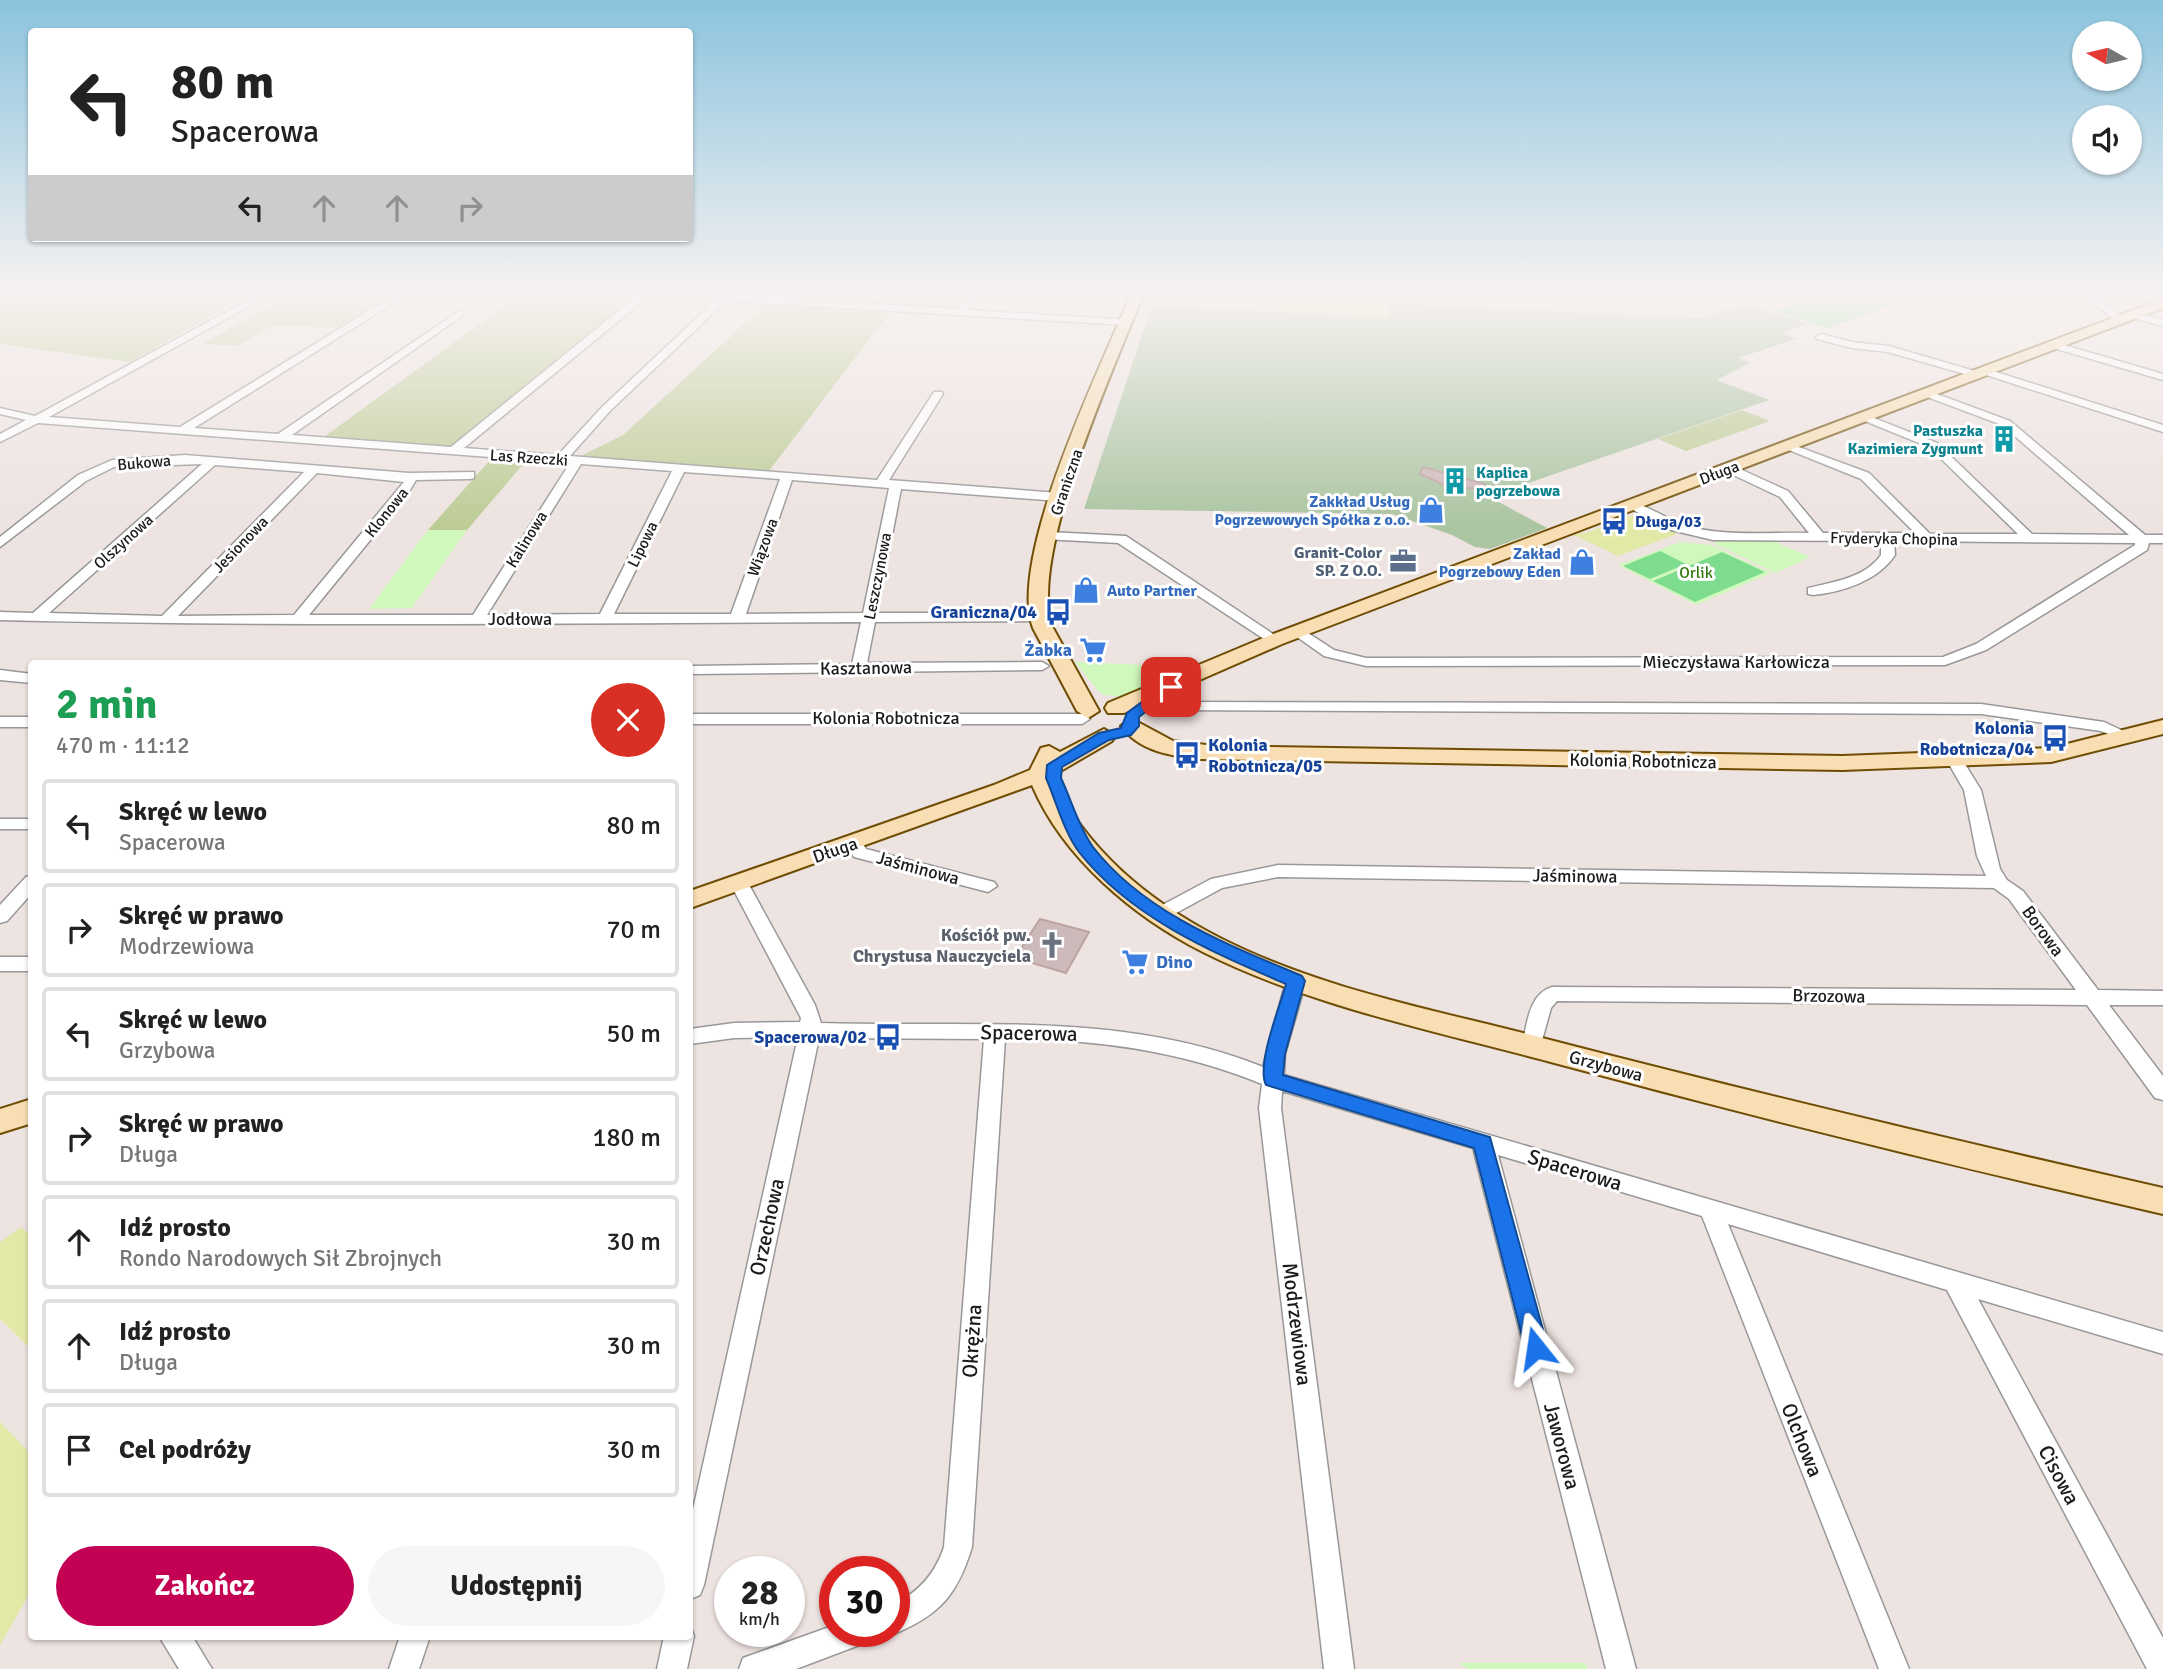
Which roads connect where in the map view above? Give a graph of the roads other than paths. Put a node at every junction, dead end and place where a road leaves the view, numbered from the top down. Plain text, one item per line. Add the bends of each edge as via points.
1 (126, 370) edge
2 (280, 370) edge
3 (378, 370) edge
4 (553, 370) edge
5 (648, 370) edge
6 (1108, 370) edge
7 (1967, 370) edge
8 (1987, 370) edge
9 (2139, 370) edge
10 (1979, 373) junction
11 (2163, 377) edge
12 (1926, 393) junction
13 (938, 394) dead end
14 (0, 411) edge
15 (1864, 416) junction
16 (35, 419) junction
17 (2163, 429) edge
18 (181, 431) junction
19 (280, 438) junction
20 (0, 439) edge
21 (1788, 446) junction
22 (453, 451) junction
23 (561, 459) junction
24 (212, 461) junction
25 (577, 461) junction
26 (680, 468) junction
27 (1729, 468) junction
28 (314, 469) junction
29 (470, 475) dead end
30 (787, 476) junction
31 (409, 477) junction
32 (881, 483) junction
33 (896, 484) junction
34 (1059, 497) junction
35 (1630, 505) junction
36 (1049, 536) junction
37 (1820, 538) junction
38 (1886, 538) junction
39 (1928, 539) junction
40 (2142, 539) junction
41 (2163, 539) edge
42 (2031, 540) junction
43 (0, 543) edge
44 (1813, 592) dead end
45 (0, 616) edge
46 (1039, 617) junction
47 (737, 618) junction
48 (868, 618) junction
49 (34, 619) junction
50 (298, 619) junction
51 (477, 619) junction
52 (605, 619) junction
53 (166, 620) junction
54 (1297, 632) junction
55 (1275, 640) junction
56 (1042, 666) dead end
57 (859, 668) junction
58 (693, 670) edge
59 (0, 675) edge
60 (28, 679) edge
61 (1177, 708) dead end
62 (693, 719) edge
63 (1106, 721) junction
64 (0, 722) edge
65 (28, 722) edge
66 (2163, 727) edge
67 (2123, 735) junction
68 (1954, 759) junction
69 (1047, 772) junction
70 (980, 798) junction
71 (0, 824) edge
72 (28, 824) edge
73 (854, 843) junction
74 (1999, 882) junction
75 (739, 883) junction
76 (28, 885) edge
77 (988, 886) dead end
78 (693, 899) edge
79 (1160, 914) junction
80 (0, 916) edge
81 (0, 964) edge
82 (28, 964) edge
83 (1296, 981) junction
84 (2163, 998) edge
85 (2092, 999) junction
86 (810, 1030) junction
87 (995, 1032) junction
88 (693, 1036) edge
89 (1532, 1046) junction
90 (1273, 1080) junction
91 (2163, 1092) edge
92 (28, 1112) edge
93 (0, 1121) edge
94 (1483, 1142) junction
95 (2163, 1201) edge
96 (1711, 1210) junction
97 (1955, 1281) junction
98 (2163, 1343) edge
99 (693, 1571) edge
100 (910, 1613) edge
101 (177, 1640) edge
102 (414, 1640) edge
103 (677, 1640) edge
104 (819, 1646) edge
105 (2163, 1668) edge
106 (197, 1669) edge
107 (404, 1669) edge
108 (672, 1669) edge
109 (754, 1669) edge
110 (1339, 1669) edge
111 (1620, 1669) edge
112 (1894, 1669) edge

1 - 16 street
2 - 18 street
3 - 19 street
4 - 22 street
5 - 23 street
6 - 34 street, Graniczna
7 - 10 street
8 - 10 street, Długa
9 - 11 street
10 - 12 street, Długa
10 - 17 street
12 - 15 street, Długa
12 - 40 street via 2006,423
13 - 32 street
14 - 16 street, Las Rzeczki
15 - 21 street, Długa
15 - 42 street via 1933,445
16 - 18 street, Las Rzeczki
16 - 20 street
18 - 19 street, Las Rzeczki
19 - 22 street, Las Rzeczki
21 - 27 street, Długa
21 - 39 street via 1873,482
22 - 23 street, Las Rzeczki
23 - 25 street, Las Rzeczki
24 - 28 street, Bukowa
24 - 43 street, Bukowa via 153,460 99,468
24 - 49 street, Olszynowa
25 - 26 street, Las Rzeczki
25 - 51 street, Kalinowa
26 - 30 street, Las Rzeczki
26 - 52 street, Lipowa
27 - 35 street, Długa
27 - 37 street via 1784,494
28 - 31 street, Klonowa
28 - 53 street, Jesionowa
29 - 31 street
30 - 32 street, Las Rzeczki
30 - 47 street, Wiązowa
31 - 50 street, Klonowa via 403,492
32 - 33 street, Las Rzeczki
33 - 34 street, Las Rzeczki
33 - 48 street, Leszczynowa
34 - 36 street, Graniczna
35 - 37 street, Fryderyka Chopina via 1700,534
35 - 54 street, Długa
36 - 46 street, Graniczna
36 - 55 street via 1121,538
37 - 38 street, Fryderyka Chopina
38 - 39 street, Fryderyka Chopina
38 - 44 street via 1889,554 1884,562 1836,589
39 - 42 street, Fryderyka Chopina
40 - 41 street, Fryderyka Chopina
40 - 42 street, Fryderyka Chopina
40 - 54 street, Mieczysława Karłowicza via 2142,547 2128,557 1981,647 1945,661 1367,662 1329,653
45 - 49 street, Jodłowa
46 - 48 street, Jodłowa
46 - 63 street via 1071,674
47 - 48 street, Jodłowa
47 - 52 street, Jodłowa
48 - 57 street, Leszczynowa
49 - 53 street, Jodłowa
50 - 51 street, Jodłowa
50 - 53 street, Jodłowa
51 - 52 street, Jodłowa
54 - 55 street, Długa
55 - 63 street, Długa via 1181,680
56 - 57 street, Kasztanowa
57 - 58 street, Kasztanowa
59 - 60 street
61 - 67 street, Kolonia Robotnicza via 1981,709 2104,727
62 - 63 street, Kolonia Robotnicza
63 - 68 street, Kolonia Robotnicza via 1143,744 1258,754 1790,764
63 - 69 street, Długa
64 - 65 street
66 - 67 street, Kolonia Robotnicza
67 - 68 street, Kolonia Robotnicza via 2051,755
68 - 74 street, Borowa via 1973,788 1990,867
69 - 70 street, Długa
69 - 70 street, Długa via 1029,788 1009,788
69 - 79 street, Grzybowa via 1085,848
70 - 73 street, Długa
71 - 72 street
73 - 75 street, Długa
73 - 77 street, Jaśminowa via 860,853
74 - 79 street, Jaśminowa via 1278,872 1217,883
74 - 85 street, Borowa via 2017,895
75 - 78 street, Długa
75 - 86 street, Orzechowa via 805,1005
76 - 80 street
79 - 83 street, Grzybowa via 1208,943
81 - 82 street
83 - 89 street, Grzybowa
83 - 90 street, Modrzewiowa via 1275,1054
84 - 85 street, Brzozowa
85 - 89 street, Brzozowa via 1552,994 1542,1005
85 - 91 street, Borowa
86 - 87 street, Spacerowa
86 - 88 street, Spacerowa
86 - 99 street, Orzechowa
87 - 90 street, Spacerowa via 1134,1037 1241,1064
87 - 100 street, Okrężna via 958,1547 951,1572 936,1595
89 - 95 street, Grzybowa via 1912,1144
90 - 94 street, Spacerowa
90 - 110 street, Modrzewiowa via 1270,1108
92 - 93 street
94 - 96 street, Spacerowa
94 - 111 street, Jaworowa
96 - 97 street, Spacerowa
96 - 112 street, Olchowa
97 - 98 street, Spacerowa
97 - 105 street, Cisowa
101 - 106 street
102 - 107 street
103 - 108 street
104 - 109 street

